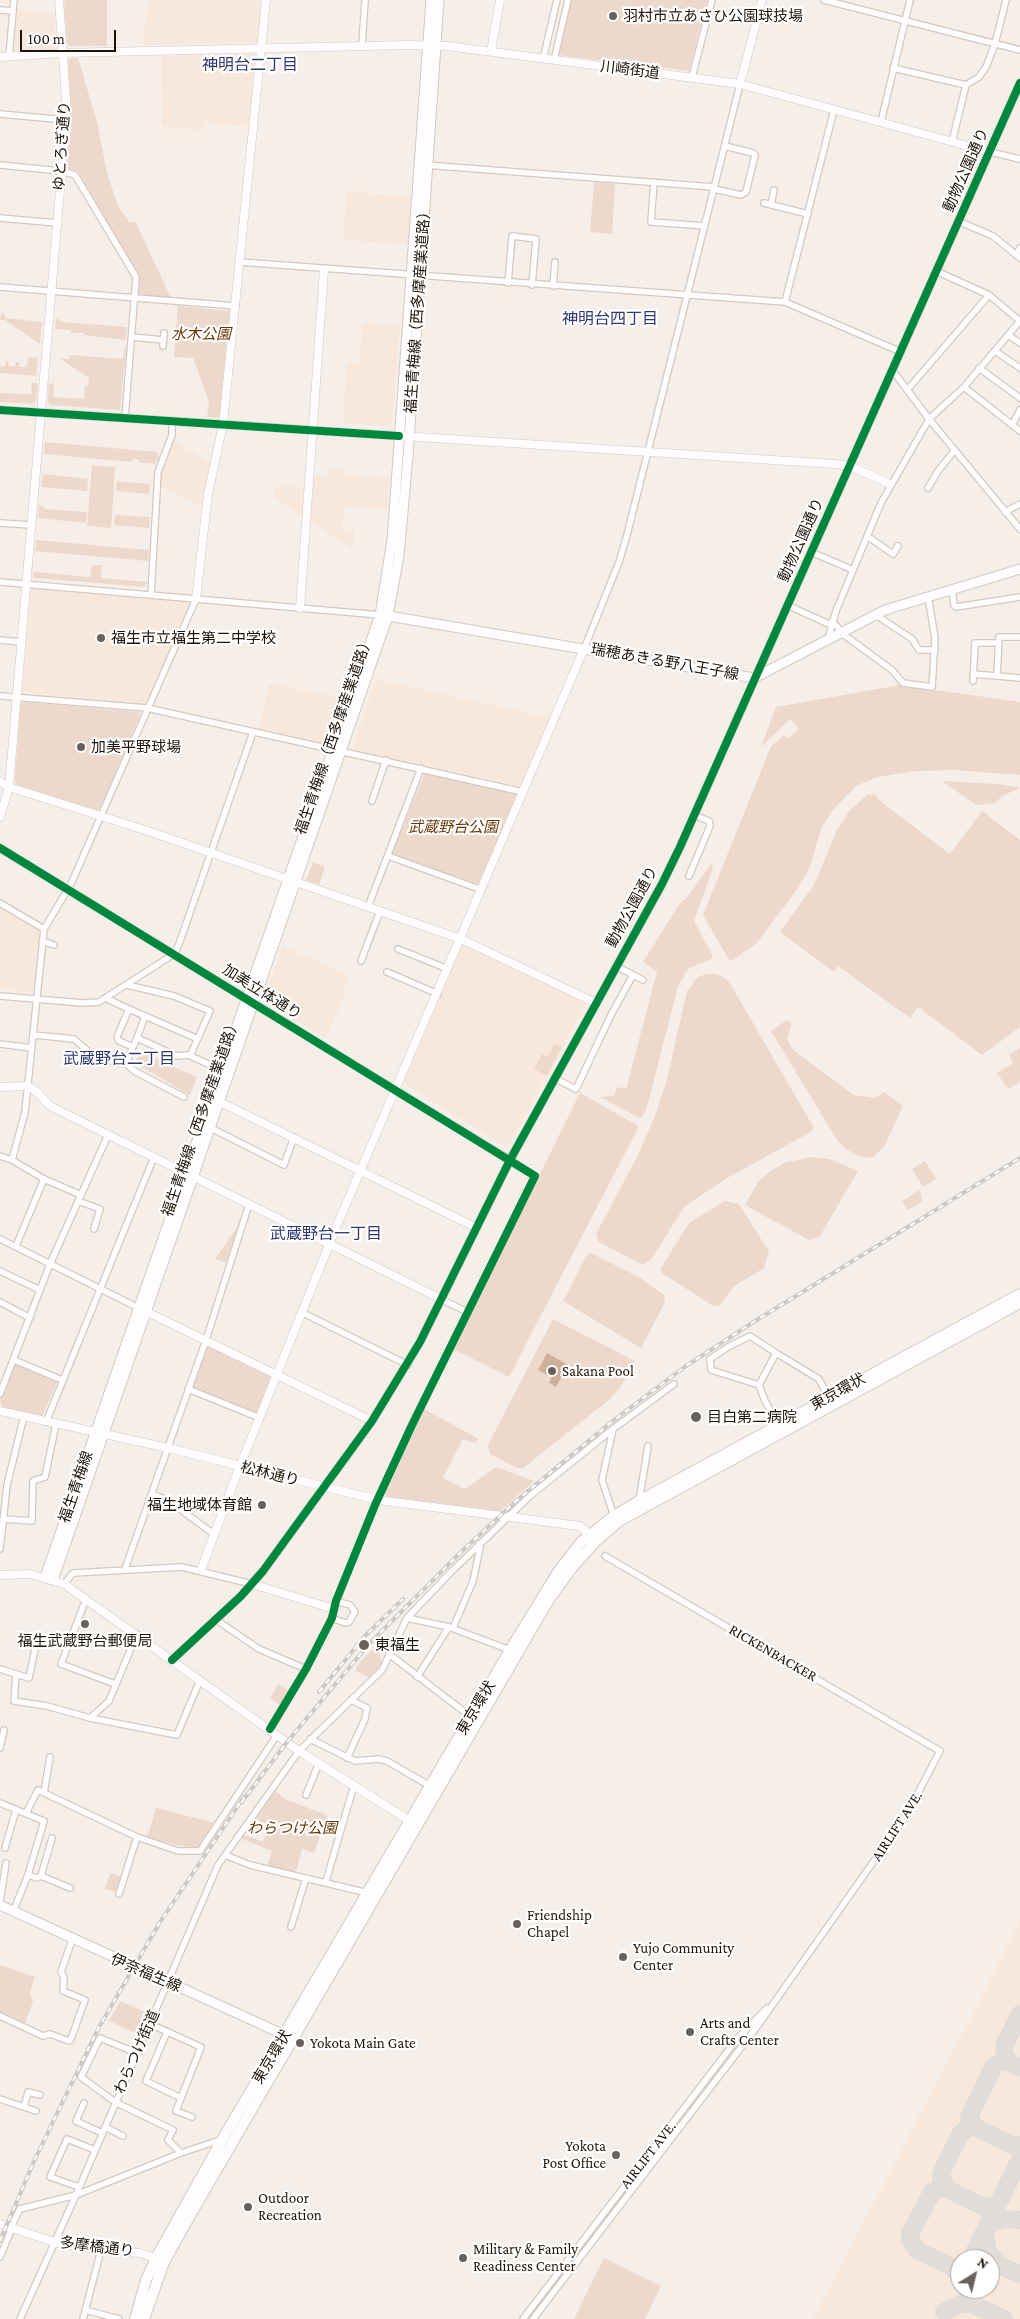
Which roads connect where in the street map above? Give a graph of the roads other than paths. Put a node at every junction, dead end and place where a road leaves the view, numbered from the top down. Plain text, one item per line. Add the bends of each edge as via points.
1 (14, 0) edge
2 (59, 0) edge
3 (266, 0) edge
4 (366, 0) edge
5 (431, 0) edge
6 (439, 0) edge
7 (500, 0) edge
8 (557, 0) edge
9 (568, 0) edge
10 (712, 0) edge
11 (762, 0) edge
12 (824, 0) edge
13 (910, 0) edge
14 (1006, 0) edge
15 (0, 10) edge
16 (13, 12) junction
17 (905, 21) junction
18 (995, 44) junction
19 (362, 45) junction
20 (432, 45) junction
21 (261, 48) junction
22 (1020, 50) edge
23 (491, 51) junction
24 (62, 53) junction
25 (4, 57) edge
26 (543, 58) junction
27 (554, 60) junction
28 (893, 68) junction
29 (692, 77) junction
30 (1020, 83) edge
31 (740, 84) junction
32 (966, 85) junction
33 (834, 110) junction
34 (0, 114) edge
35 (66, 120) junction
36 (881, 122) junction
37 (952, 142) junction
38 (725, 146) junction
39 (990, 152) junction
40 (1020, 160) edge
41 (0, 165) edge
42 (423, 165) junction
43 (61, 171) junction
44 (654, 182) junction
45 (714, 188) junction
46 (774, 190) dead end
47 (808, 214) junction
48 (0, 218) edge
49 (958, 221) junction
50 (57, 223) junction
51 (705, 226) junction
52 (1020, 248) edge
53 (1018, 256) edge
54 (240, 262) junction
55 (555, 262) dead end
56 (324, 270) junction
57 (936, 271) junction
58 (415, 276) junction
59 (508, 283) junction
60 (532, 285) junction
61 (552, 286) junction
62 (0, 287) edge
63 (51, 291) junction
64 (989, 295) junction
65 (688, 296) junction
66 (135, 299) junction
67 (785, 302) junction
68 (236, 306) junction
69 (1020, 321) edge
70 (1008, 336) junction
71 (132, 337) junction
72 (163, 339) dead end
73 (1020, 342) edge
74 (995, 351) junction
75 (901, 352) junction
76 (979, 368) junction
77 (1020, 368) edge
78 (893, 371) junction
79 (964, 387) junction
80 (908, 389) junction
81 (1020, 398) edge
82 (0, 410) edge
83 (1020, 410) edge
84 (41, 413) junction
85 (125, 418) junction
86 (929, 419) junction
87 (172, 421) junction
88 (224, 424) junction
89 (1012, 425) junction
90 (313, 430) junction
91 (1020, 431) edge
92 (398, 436) junction
93 (409, 437) junction
94 (954, 451) junction
95 (648, 453) junction
96 (850, 466) junction
97 (890, 484) junction
98 (928, 488) dead end
99 (1020, 504) edge
100 (1005, 512) junction
101 (0, 523) edge
102 (31, 525) junction
103 (1020, 529) edge
104 (867, 536) junction
105 (898, 546) dead end
106 (811, 552) junction
107 (1020, 569) edge
108 (853, 570) junction
109 (0, 582) edge
110 (26, 584) junction
111 (952, 589) junction
112 (151, 595) junction
113 (928, 596) junction
114 (1020, 598) edge
115 (196, 599) junction
116 (787, 606) junction
117 (300, 608) junction
118 (384, 615) junction
119 (876, 615) junction
120 (832, 623) junction
121 (841, 632) junction
122 (1020, 637) edge
123 (828, 639) junction
124 (0, 640) edge
125 (21, 642) junction
126 (997, 643) junction
127 (584, 649) junction
128 (935, 650) junction
129 (973, 674) junction
130 (997, 676) junction
131 (754, 678) junction
132 (1020, 678) edge
133 (972, 682) dead end
134 (0, 696) edge
135 (16, 697) junction
136 (147, 708) junction
137 (253, 732) junction
138 (339, 751) junction
139 (386, 760) junction
140 (420, 768) junction
141 (0, 782) edge
142 (9, 787) junction
143 (523, 792) junction
144 (372, 801) dead end
145 (101, 815) junction
146 (694, 815) junction
147 (0, 817) edge
148 (0, 848) edge
149 (211, 852) junction
150 (388, 856) junction
151 (688, 876) dead end
152 (293, 881) junction
153 (68, 889) junction
154 (482, 890) junction
155 (0, 902) edge
156 (368, 907) junction
157 (380, 911) junction
158 (44, 929) junction
159 (461, 939) junction
160 (42, 941) junction
161 (54, 945) dead end
162 (398, 949) dead end
163 (174, 954) junction
164 (362, 961) dead end
165 (616, 966) junction
166 (448, 969) junction
167 (387, 972) dead end
168 (633, 975) junction
169 (643, 980) dead end
170 (127, 985) junction
171 (438, 994) junction
172 (0, 996) edge
173 (105, 998) junction
174 (37, 1000) junction
175 (251, 1001) junction
176 (596, 1003) junction
177 (129, 1009) junction
178 (145, 1016) junction
179 (34, 1035) junction
180 (137, 1038) junction
181 (198, 1039) junction
182 (0, 1044) edge
183 (133, 1047) junction
184 (32, 1048) junction
185 (190, 1056) junction
186 (126, 1064) junction
187 (222, 1070) junction
188 (554, 1078) junction
189 (28, 1086) junction
190 (0, 1087) edge
191 (396, 1090) junction
192 (184, 1097) dead end
193 (216, 1100) junction
194 (211, 1128) junction
195 (108, 1135) junction
196 (294, 1137) junction
197 (0, 1156) edge
198 (154, 1157) junction
199 (12, 1160) junction
200 (510, 1160) junction
201 (361, 1170) junction
202 (190, 1175) junction
203 (44, 1179) junction
204 (79, 1198) junction
205 (249, 1204) junction
206 (476, 1228) junction
207 (94, 1229) dead end
208 (2, 1240) edge
209 (330, 1244) junction
210 (16, 1246) junction
211 (0, 1247) edge
212 (50, 1264) junction
213 (0, 1271) edge
214 (100, 1289) junction
215 (40, 1290) junction
216 (1020, 1294) edge
217 (441, 1299) junction
218 (0, 1302) edge
219 (1020, 1303) edge
220 (143, 1309) junction
221 (467, 1312) junction
222 (303, 1313) junction
223 (30, 1318) junction
224 (206, 1340) junction
225 (776, 1353) junction
226 (14, 1360) junction
227 (408, 1366) junction
228 (277, 1375) junction
229 (62, 1380) junction
230 (674, 1384) dead end
231 (759, 1385) junction
232 (188, 1389) junction
233 (0, 1394) edge
234 (108, 1397) joint
235 (828, 1397) junction
236 (0, 1411) edge
237 (24, 1416) junction
238 (260, 1418) junction
239 (372, 1421) junction
240 (46, 1422) junction
241 (56, 1424) junction
242 (779, 1425) junction
243 (614, 1429) junction
244 (100, 1433) junction
245 (648, 1446) dead end
246 (168, 1448) junction
247 (240, 1466) junction
248 (324, 1487) junction
249 (152, 1494) junction
250 (378, 1500) junction
251 (639, 1501) junction
252 (508, 1516) junction
253 (614, 1516) junction
254 (3, 1519) junction
255 (214, 1535) junction
256 (593, 1538) junction
257 (478, 1544) junction
258 (0, 1549) edge
259 (605, 1556) dead end
260 (125, 1569) junction
261 (201, 1570) junction
262 (0, 1575) edge
263 (49, 1578) junction
264 (64, 1584) junction
265 (252, 1584) junction
266 (86, 1599) junction
267 (336, 1601) junction
268 (334, 1609) junction
269 (332, 1618) junction
270 (407, 1618) junction
271 (215, 1619) junction
272 (451, 1628) junction
273 (137, 1634) junction
274 (35, 1649) dead end
275 (510, 1650) junction
276 (389, 1654) junction
277 (172, 1660) junction
278 (0, 1670) edge
279 (306, 1670) junction
280 (16, 1674) junction
281 (418, 1677) junction
282 (200, 1680) junction
283 (115, 1684) junction
284 (351, 1700) junction
285 (471, 1717) junction
286 (90, 1718) junction
287 (4, 1730) dead end
288 (270, 1730) junction
289 (277, 1735) junction
290 (310, 1739) junction
291 (0, 1748) edge
292 (299, 1751) junction
293 (940, 1751) joint
294 (50, 1757) dead end
295 (347, 1758) junction
296 (319, 1763) junction
297 (354, 1785) junction
298 (430, 1786) junction
299 (44, 1793) junction
300 (306, 1795) dead end
301 (0, 1803) edge
302 (16, 1810) junction
303 (26, 1813) junction
304 (414, 1824) junction
305 (137, 1837) junction
306 (52, 1838) dead end
307 (5, 1848) dead end
308 (225, 1855) junction
309 (6, 1863) dead end
310 (28, 1875) junction
311 (41, 1876) junction
312 (306, 1878) junction
313 (326, 1881) junction
314 (70, 1888) dead end
315 (368, 1893) junction
316 (118, 1894) dead end
317 (0, 1904) edge
318 (13, 1912) junction
319 (291, 1927) dead end
320 (72, 1940) junction
321 (168, 1982) junction
322 (778, 1996) junction
323 (0, 2016) edge
324 (150, 2024) junction
325 (167, 2032) junction
326 (289, 2037) junction
327 (137, 2053) junction
328 (40, 2095) dead end
329 (181, 2098) junction
330 (0, 2099) edge
331 (115, 2102) junction
332 (84, 2103) dead end
333 (24, 2107) junction
334 (36, 2110) dead end
335 (192, 2117) dead end
336 (104, 2130) junction
337 (123, 2136) dead end
338 (222, 2140) junction
339 (95, 2150) junction
340 (181, 2153) junction
341 (80, 2188) junction
342 (76, 2195) junction
343 (0, 2224) edge
344 (11, 2228) junction
345 (54, 2242) junction
346 (100, 2250) junction
347 (0, 2257) edge
348 (160, 2260) junction
349 (85, 2310) junction
350 (20, 2319) edge
351 (83, 2319) edge
352 (118, 2319) edge
353 (135, 2319) edge
354 (144, 2319) edge
355 (523, 2319) edge
356 (534, 2319) edge

1 - 16 street
2 - 24 street, ゆとろぎ通り
3 - 21 street
4 - 19 street
5 - 20 main road, 福生青梅線（西多摩産業道路）
6 - 20 main road, 福生青梅線（西多摩産業道路）
7 - 23 street
8 - 26 street
9 - 27 street
10 - 29 street
11 - 31 street
12 - 17 street
13 - 17 street
14 - 18 street
15 - 16 street
16 - 25 street
17 - 18 street
17 - 28 street
18 - 22 street
18 - 32 street via 979,77
19 - 20 street, 川崎街道
19 - 21 street, 川崎街道
20 - 23 street, 川崎街道
20 - 42 main road, 福生青梅線（西多摩産業道路）
21 - 24 street, 川崎街道
21 - 54 street
23 - 26 street, 川崎街道
24 - 25 street
24 - 35 street, ゆとろぎ通り
26 - 27 street, 川崎街道
27 - 29 street, 川崎街道
28 - 32 street
28 - 36 street
29 - 31 street, 川崎街道
30 - 39 street, 動物公園通り
31 - 33 street, 川崎街道
31 - 38 street
32 - 37 street
33 - 36 street, 川崎街道
33 - 47 street
34 - 35 street
35 - 43 street, ゆとろぎ通り
36 - 37 street, 川崎街道
37 - 39 street, 川崎街道
38 - 45 street
38 - 45 street via 755,155 746,192 741,195
39 - 40 street
39 - 49 street, 動物公園通り
41 - 43 street
42 - 44 street
42 - 58 main road, 福生青梅線（西多摩産業道路）
43 - 50 street, ゆとろぎ通り
43 - 66 street via 75,175 81,182 136,277
44 - 45 street
44 - 51 street via 651,222
45 - 51 street
46 - 47 street via 767,204
47 - 67 street
48 - 50 street
49 - 53 street via 992,236
49 - 57 street, 動物公園通り
50 - 63 street, ゆとろぎ通り
51 - 65 street
52 - 53 street
54 - 56 street
54 - 68 street
55 - 61 street
56 - 58 street
56 - 90 street
57 - 64 street
57 - 75 street, 動物公園通り
58 - 59 street
58 - 92 main road, 福生青梅線（西多摩産業道路）
58 - 93 main road, 福生青梅線（西多摩産業道路）
59 - 60 street
59 - 60 street via 512,236 536,238
60 - 61 street
61 - 65 street
62 - 63 street
63 - 66 street
63 - 84 street, ゆとろぎ通り
64 - 69 street
64 - 80 street
65 - 67 street
65 - 95 street
66 - 68 street
66 - 71 street
67 - 75 street
68 - 88 street
69 - 70 street
70 - 73 street
70 - 74 street
71 - 72 street
71 - 85 street
74 - 76 street
74 - 77 street
75 - 78 street, 動物公園通り
76 - 79 street
76 - 81 street
78 - 80 street
78 - 96 street, 動物公園通り
79 - 86 street
79 - 89 street
80 - 86 street
82 - 84 street
83 - 89 street
84 - 85 street
84 - 102 street, ゆとろぎ通り
85 - 87 street
86 - 94 street
86 - 97 street
87 - 88 street
87 - 112 street via 172,435 158,472
88 - 90 street
88 - 115 street via 208,494
89 - 91 street
90 - 92 street
90 - 117 street
92 - 93 street
92 - 118 main road, 福生青梅線（西多摩産業道路）
93 - 95 street
93 - 118 main road, 福生青梅線（西多摩産業道路） via 398,556
94 - 98 street
94 - 100 street
95 - 96 street
95 - 127 street via 619,562
96 - 97 street
96 - 106 street, 動物公園通り
97 - 104 street
99 - 100 street
100 - 103 street
101 - 102 street
102 - 110 street, ゆとろぎ通り
104 - 105 street via 893,554
104 - 108 street
106 - 108 street
106 - 116 street, 動物公園通り
107 - 111 main road, 瑞穂あきる野八王子線
108 - 120 street
109 - 110 street
110 - 112 street
110 - 125 street, ゆとろぎ通り
111 - 113 main road, 瑞穂あきる野八王子線
111 - 114 street via 956,607
112 - 115 street
113 - 119 main road, 瑞穂あきる野八王子線
113 - 128 street
115 - 117 street
115 - 136 street
116 - 120 street
116 - 131 street, 動物公園通り
117 - 118 street
118 - 127 main road, 瑞穂あきる野八王子線
118 - 138 main road, 福生青梅線（西多摩産業道路）
119 - 121 main road, 瑞穂あきる野八王子線
119 - 128 street via 912,640 919,650
120 - 121 street
120 - 123 street
121 - 123 main road, 瑞穂あきる野八王子線
121 - 128 street via 892,670 903,683 934,685
122 - 126 street via 999,637
123 - 131 main road, 瑞穂あきる野八王子線
124 - 125 street
125 - 135 street, ゆとろぎ通り
126 - 129 street via 974,643
126 - 130 street
127 - 131 main road, 瑞穂あきる野八王子線
127 - 143 street
129 - 130 street
129 - 133 street
130 - 132 street
131 - 146 street, 動物公園通り
134 - 135 street
135 - 136 street
135 - 142 street, ゆとろぎ通り
136 - 137 street
136 - 145 street
137 - 138 street
137 - 149 street
138 - 139 street
138 - 152 main road, 福生青梅線（西多摩産業道路）
139 - 140 street
139 - 144 street
140 - 143 street
140 - 150 street
141 - 142 street
142 - 145 street
142 - 147 street, ゆとろぎ通り
143 - 154 street
145 - 149 street
145 - 153 street
146 - 151 street via 709,821 710,826
146 - 165 street, 動物公園通り via 662,884
148 - 153 street, 加美立体通り
149 - 152 street
149 - 163 street
150 - 154 street
150 - 156 street
152 - 156 street
152 - 175 main road, 福生青梅線（西多摩産業道路）
153 - 158 street
153 - 163 street, 加美立体通り
154 - 159 street
155 - 158 street
156 - 157 street
157 - 159 street
157 - 164 street
158 - 160 street
159 - 166 street
159 - 176 street
160 - 161 street
160 - 174 street
162 - 166 street
163 - 170 street
163 - 175 street, 加美立体通り
165 - 168 street
165 - 176 street, 動物公園通り
166 - 171 street
167 - 171 street
168 - 169 street
168 - 188 street via 576,1089
170 - 173 street
170 - 181 street via 174,996 210,1011
171 - 191 street
172 - 174 street
173 - 174 street via 83,1004
173 - 177 street
174 - 179 street
175 - 187 main road, 福生青梅線（西多摩産業道路）
175 - 191 street, 加美立体通り
175 - 193 main road, 福生青梅線（西多摩産業道路）
176 - 188 street, 動物公園通り
177 - 178 street
177 - 183 street via 117,1037 118,1041
178 - 180 street
178 - 181 street
179 - 184 street
179 - 186 street via 74,1039 95,1057
180 - 183 street
180 - 185 street via 178,1056
181 - 185 street
182 - 184 street
183 - 186 street
184 - 189 street
185 - 187 street
186 - 192 street
187 - 193 main road, 福生青梅線（西多摩産業道路）
188 - 200 street, 動物公園通り
189 - 190 street
189 - 195 street via 50,1106
189 - 199 street via 26,1112
191 - 200 street, 加美立体通り
191 - 201 street
193 - 194 main road, 福生青梅線（西多摩産業道路）
193 - 196 street
193 - 202 main road, 福生青梅線（西多摩産業道路）
194 - 196 street via 284,1166
194 - 202 main road, 福生青梅線（西多摩産業道路）
195 - 198 street
195 - 204 street
196 - 201 street
197 - 199 street
198 - 202 street
198 - 214 street
199 - 203 street
200 - 206 street, 動物公園通り
200 - 221 street via 535,1176
201 - 206 street
201 - 209 street
202 - 205 street
202 - 220 main road, 福生青梅線（西多摩産業道路）
203 - 204 street
203 - 210 street
204 - 207 street via 100,1209
204 - 212 street
205 - 209 street
205 - 224 street
206 - 217 street, 動物公園通り
208 - 210 street
208 - 211 street
209 - 217 street
209 - 222 street
210 - 212 street
212 - 214 street
212 - 215 street
213 - 215 street
214 - 220 street
214 - 229 street
215 - 223 street
216 - 235 highway, 東京環状
217 - 221 street
217 - 227 street, 動物公園通り
218 - 223 street
219 - 256 highway, 東京環状
220 - 224 street
220 - 234 main road, 福生青梅線（西多摩産業道路）
220 - 244 main road, 福生青梅線（西多摩産業道路）
221 - 250 street
222 - 227 street
222 - 228 street
223 - 226 street
224 - 228 street
224 - 232 street
225 - 231 street
225 - 231 street via 750,1336 710,1359 711,1370
225 - 235 street via 819,1379
226 - 229 street
226 - 233 street
227 - 239 street, 動物公園通り
228 - 238 street
228 - 239 street
229 - 240 street
230 - 243 street, わらつけ街道
231 - 242 street via 764,1401
232 - 238 street
232 - 246 street
234 - 244 main road, 福生青梅線
235 - 242 highway, 東京環状
236 - 237 street, 松林通り
237 - 240 street, 松林通り
237 - 254 street via 7,1485
238 - 247 street
239 - 248 street, 動物公園通り
240 - 241 street, 松林通り
241 - 244 street, 松林通り
241 - 254 street via 46,1477 33,1481 32,1521
242 - 251 highway, 東京環状
243 - 252 street, わらつけ街道
243 - 253 street via 602,1480
244 - 246 street, 松林通り
244 - 263 main road, 福生青梅線
245 - 251 street
246 - 247 street, 松林通り
246 - 249 street
247 - 248 street, 松林通り
247 - 255 street
248 - 250 street, 松林通り
248 - 265 street, 動物公園通り
249 - 255 street via 169,1501
249 - 260 street
250 - 252 street, 松林通り
250 - 267 street
251 - 253 highway, 東京環状
252 - 256 street, 松林通り via 580,1526
252 - 257 street, わらつけ街道
253 - 256 highway, 東京環状
254 - 258 street
255 - 261 street
256 - 275 highway, 東京環状 via 558,1572
256 - 304 highway, 東京環状 via 548,1601
257 - 270 street, わらつけ街道
257 - 272 street via 480,1548 472,1581
259 - 293 street, RICKENBACKER
260 - 261 street via 182,1566
260 - 264 street via 73,1573
261 - 265 street
262 - 263 street via 30,1574
263 - 264 street
264 - 266 street
265 - 268 street
265 - 271 street, 動物公園通り
266 - 273 street
266 - 283 street via 61,1664
267 - 268 street
267 - 269 street via 350,1605 356,1612 350,1622
268 - 269 street
269 - 279 street
270 - 272 street
270 - 276 street, わらつけ街道
271 - 277 street, 動物公園通り
271 - 279 street via 259,1649
272 - 275 street
272 - 281 street
273 - 277 street
273 - 283 street
274 - 280 street via 29,1678
275 - 285 highway, 東京環状
276 - 281 street
276 - 284 street, わらつけ街道 via 382,1670
277 - 282 street
278 - 280 street
279 - 288 street
280 - 286 street via 14,1701
281 - 285 street
282 - 286 street via 178,1735
282 - 288 street
283 - 286 street via 109,1701
284 - 290 street, わらつけ街道
284 - 295 street via 367,1708
285 - 298 highway, 東京環状
287 - 291 street
288 - 289 street
289 - 292 street
289 - 305 street via 200,1851 178,1851
290 - 292 street, わらつけ街道
290 - 295 street
292 - 296 street
292 - 308 street, わらつけ街道
293 - 322 street, AIRLIFT AVE. via 907,1814
294 - 299 street
295 - 298 street via 387,1761
296 - 297 street
296 - 300 street
297 - 304 street
297 - 313 street
298 - 304 highway, 東京環状
299 - 303 street via 38,1790
299 - 305 street
301 - 302 street
302 - 303 street
302 - 307 street
303 - 310 street via 44,1821
304 - 315 highway, 東京環状
304 - 326 highway, 東京環状
305 - 316 street
306 - 311 street
308 - 312 street via 250,1865
308 - 321 street, わらつけ街道
309 - 317 street
310 - 311 street
310 - 318 street
311 - 314 street
312 - 313 street
312 - 319 street
313 - 315 street
315 - 326 highway, 東京環状
317 - 318 main road, 伊奈福生線
318 - 320 main road, 伊奈福生線
320 - 321 main road, 伊奈福生線
320 - 323 street via 61,1972 63,1991 85,2000 71,2039 50,2034 43,2036
321 - 324 street, わらつけ街道
321 - 326 main road, 伊奈福生線
322 - 355 street, AIRLIFT AVE. via 721,2060
322 - 356 street, AIRLIFT AVE. via 720,2078
324 - 325 street
324 - 327 street, わらつけ街道
325 - 329 street via 201,2047
325 - 329 street via 146,2081
326 - 338 highway, 東京環状
326 - 348 highway, 東京環状
327 - 331 street, わらつけ街道
327 - 331 street via 100,2038 82,2074 83,2080
328 - 333 street via 28,2092
329 - 335 street via 176,2110
330 - 333 street
331 - 336 street, わらつけ街道
331 - 340 street via 173,2130 168,2140
332 - 336 street via 76,2121
333 - 334 street
336 - 337 street
336 - 339 street, わらつけ街道
338 - 340 street
338 - 348 highway, 東京環状
339 - 341 street, わらつけ街道
339 - 341 street via 67,2139 50,2177
340 - 342 street
341 - 342 street, わらつけ街道
342 - 344 street via 20,2209
342 - 345 street, わらつけ街道
343 - 344 street, 多摩橋通り
344 - 345 street, 多摩橋通り
344 - 347 street
345 - 346 street, 多摩橋通り
345 - 350 street
346 - 348 street, 多摩橋通り via 140,2253
346 - 349 street
348 - 353 highway, 東京環状 via 141,2293
348 - 354 highway, 東京環状
349 - 351 street
349 - 352 street

